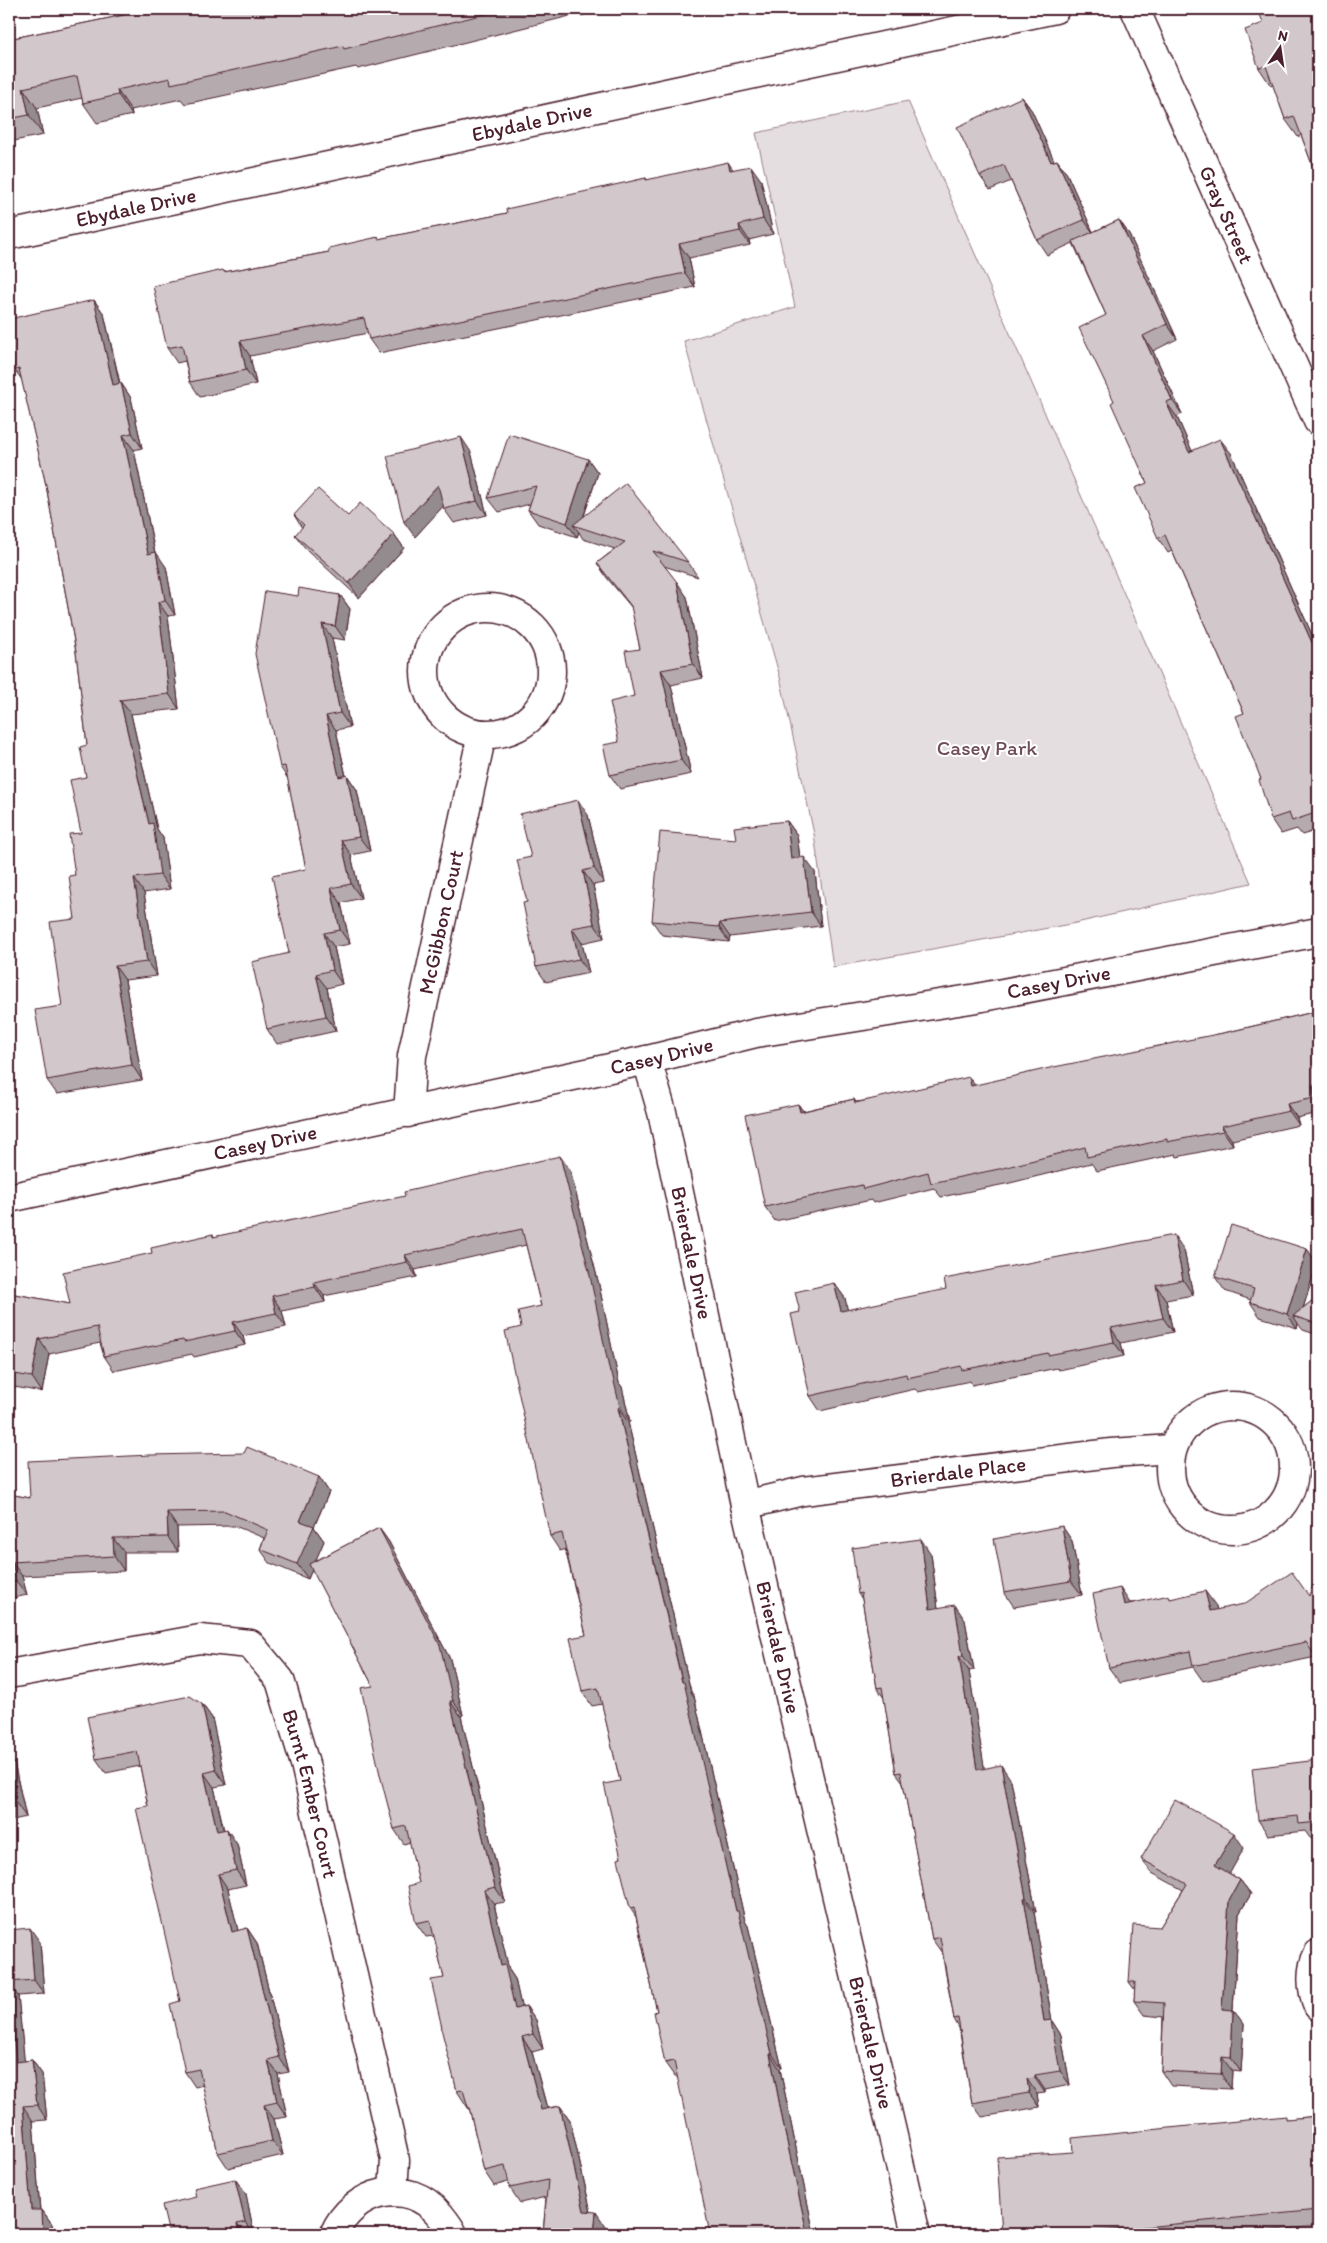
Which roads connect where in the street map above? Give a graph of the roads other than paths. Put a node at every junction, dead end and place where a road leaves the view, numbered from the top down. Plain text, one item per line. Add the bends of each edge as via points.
1 (1055, 9) edge
2 (1135, 9) edge
3 (9, 235) edge
4 (1318, 421) edge
5 (482, 734) junction
6 (1318, 932) edge
7 (647, 1060) junction
8 (408, 1113) junction
9 (9, 1198) edge
10 (1172, 1449) junction
11 (745, 1505) junction
12 (9, 1674) edge
13 (1318, 1954) edge
14 (1318, 2006) edge
15 (393, 2192) junction
16 (334, 2234) edge
17 (453, 2234) edge
18 (916, 2234) edge

1 - 3 street, Ebydale Drive
2 - 4 street, Gray Street
5 - 5 street via 504,732 525,723 540,707 550,688 552,665 546,643 533,625 512,611 490,607 459,614 441,627 429,646 424,667 430,697 442,715 461,728
5 - 8 street, McGibbon Court via 412,1056
6 - 7 street, Casey Drive via 977,998 756,1033
7 - 8 street, Casey Drive
7 - 11 street, Brierdale Drive via 662,1112
8 - 9 street, Casey Drive
10 - 10 street via 1170,1470 1174,1492 1180,1503 1196,1519 1228,1530 1253,1526 1272,1516 1288,1496 1295,1475 1290,1443 1278,1425 1247,1407 1219,1406 1199,1415 1182,1429
10 - 11 street, Brierdale Place via 1111,1453 803,1491
11 - 18 street, Brierdale Drive
12 - 15 street, Burnt Ember Court via 200,1639 250,1644 280,1680 305,1764 393,2150
13 - 14 street via 1312,1975
15 - 16 street via 372,2196 355,2204 340,2220
15 - 17 street via 412,2195 432,2205

